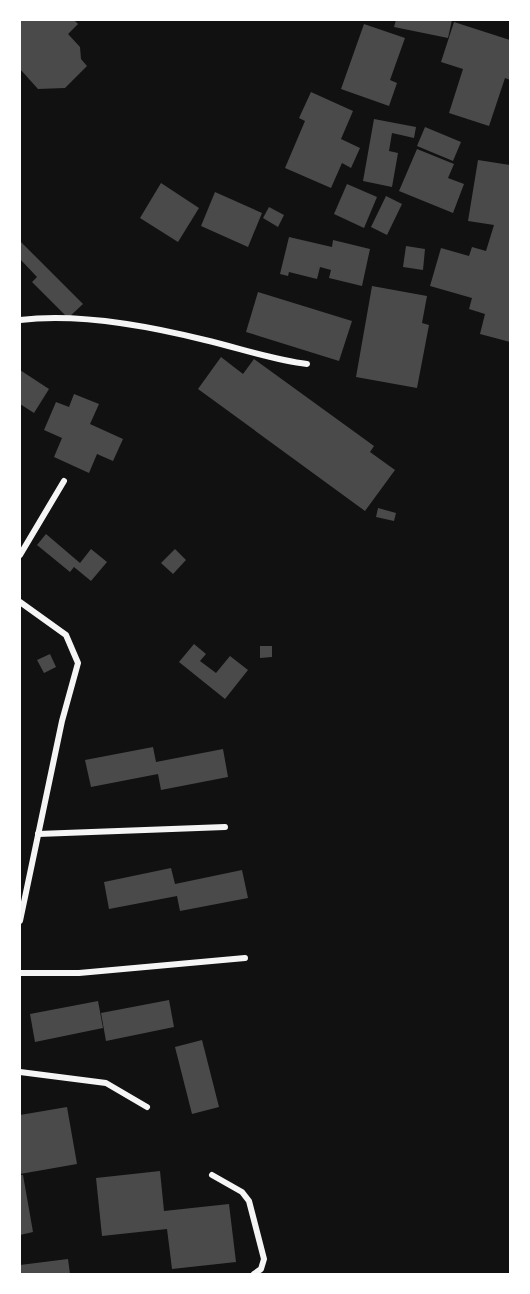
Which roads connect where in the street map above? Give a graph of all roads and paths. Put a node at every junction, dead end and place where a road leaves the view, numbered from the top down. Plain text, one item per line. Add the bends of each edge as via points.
1 (20, 320) edge
2 (307, 364) dead end
3 (64, 481) dead end
4 (20, 555) edge
5 (20, 602) edge
6 (225, 827) dead end
7 (38, 834) junction
8 (20, 921) edge
9 (244, 958) dead end
10 (20, 972) edge
11 (20, 1072) edge
12 (147, 1107) dead end
13 (212, 1175) dead end
14 (254, 1275) edge

1 - 2 street via 75,319 125,325
3 - 4 street
5 - 7 street via 66,635 78,663
6 - 7 street
7 - 8 street
9 - 10 street via 79,973
11 - 12 street via 106,1083
13 - 14 street via 242,1192 249,1201 264,1259

